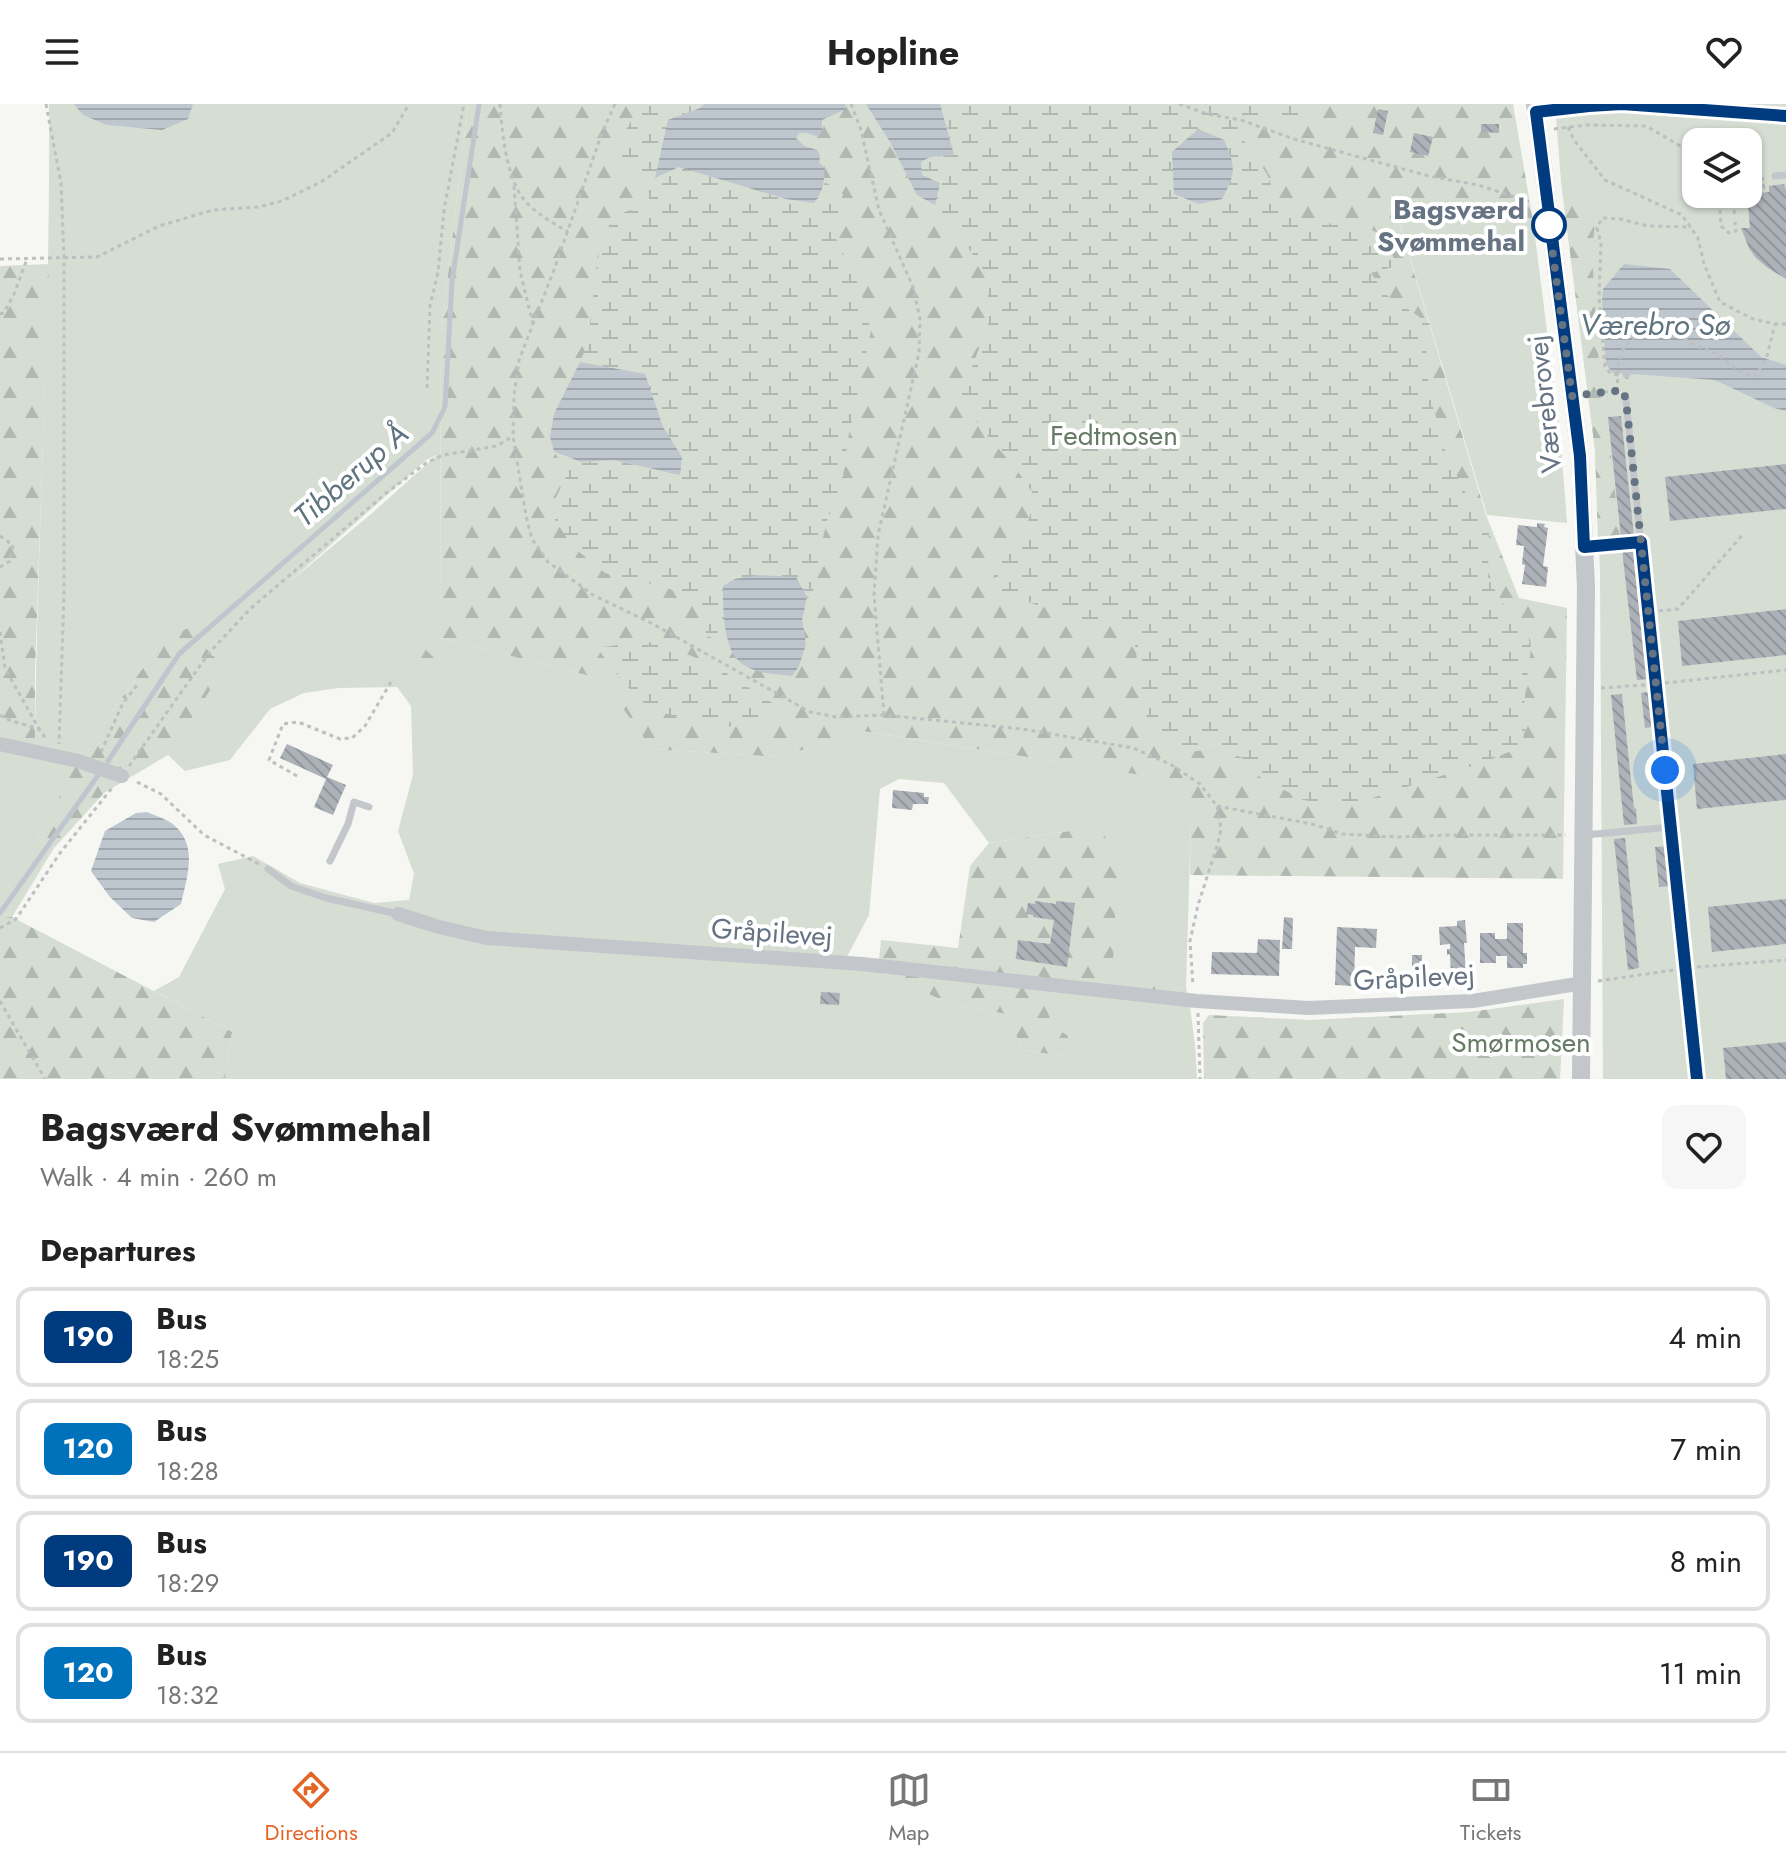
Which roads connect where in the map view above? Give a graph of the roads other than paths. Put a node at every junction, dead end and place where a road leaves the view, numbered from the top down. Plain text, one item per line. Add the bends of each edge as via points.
1 (1535, 108) edge
2 (1786, 116) edge
3 (1786, 175) edge
4 (1775, 176) road end
5 (1626, 400) road end
6 (1641, 542) junction
7 (1584, 547) junction
8 (0, 744) edge
9 (122, 776) road end
10 (369, 807) dead end
11 (1671, 827) junction
12 (1582, 835) junction
13 (330, 861) dead end
14 (268, 869) road end
15 (398, 914) joint
16 (1583, 983) junction
17 (1581, 1079) edge
18 (1697, 1079) edge

1 - 2 lane, Værebrovej via 1622,104
1 - 7 street, Værebrovej via 1580,456
3 - 4 lane
5 - 6 lane
6 - 7 lane
6 - 11 lane
7 - 12 street, Værebrovej
8 - 9 street
10 - 13 lane via 354,802
11 - 12 lane
11 - 18 lane
12 - 16 street, Værebrovej
14 - 15 lane, Gråpilevej via 291,886
15 - 16 street, Gråpilevej via 487,938 862,964 1308,1008 1473,1001
16 - 17 street, Værebrovej

